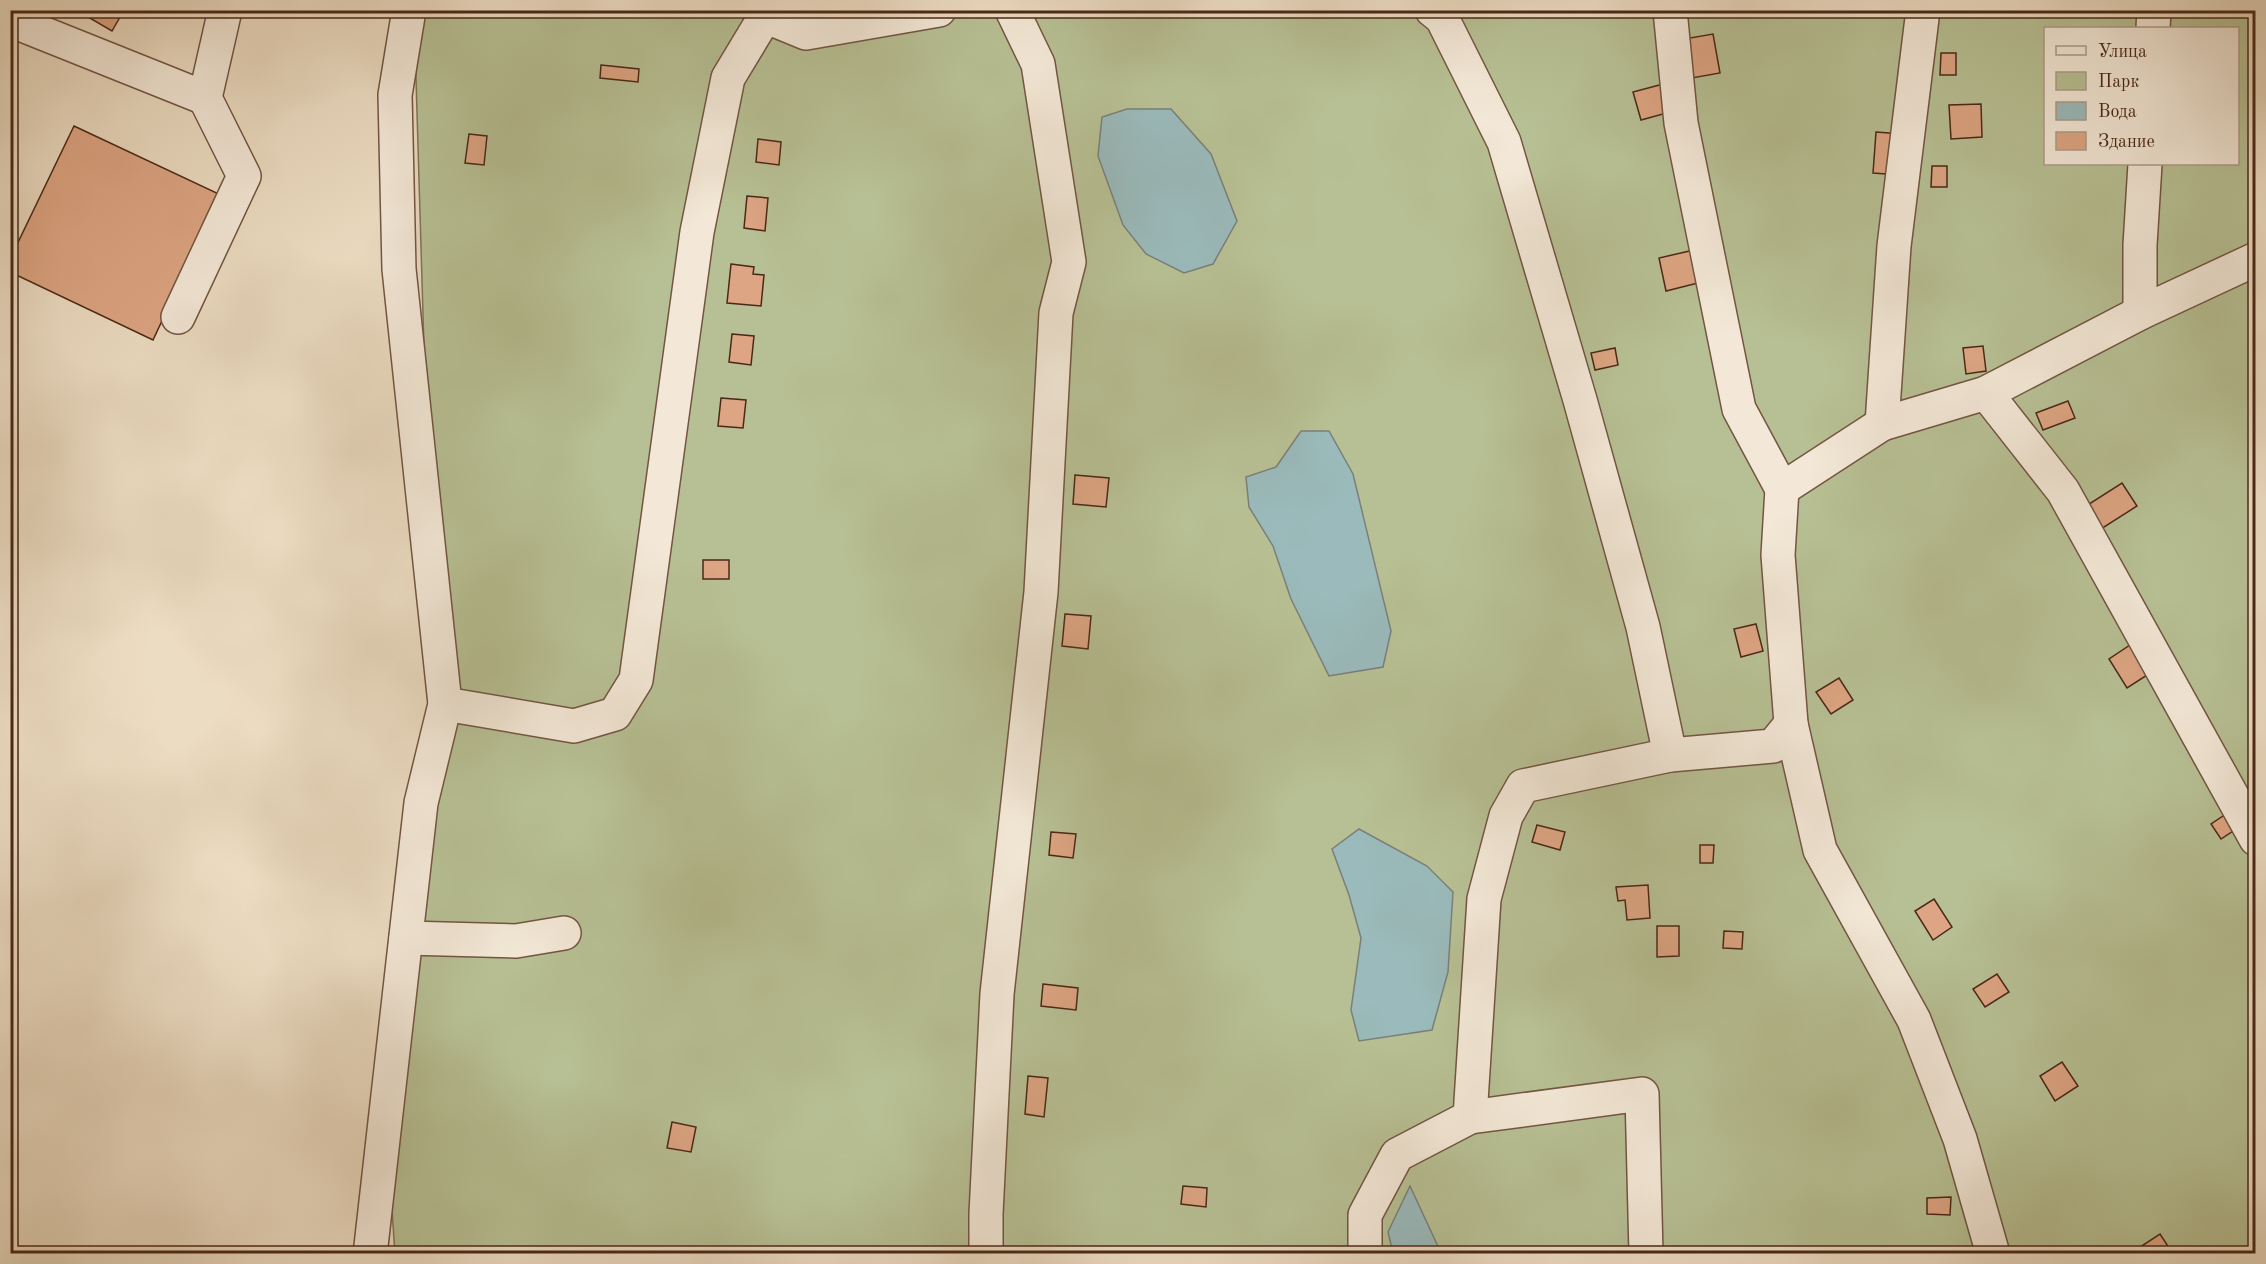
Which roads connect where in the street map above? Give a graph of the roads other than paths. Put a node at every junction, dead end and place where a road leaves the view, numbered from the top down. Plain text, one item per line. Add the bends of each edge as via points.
1 (225, 10) edge
2 (409, 10) edge
3 (939, 10) edge
4 (1012, 10) edge
5 (1432, 10) edge
6 (1670, 10) edge
7 (1923, 10) edge
8 (2154, 10) edge
9 (768, 14) edge
10 (10, 20) edge
11 (2153, 27) edge
12 (205, 98) junction
13 (2145, 165) edge
14 (2256, 259) edge
15 (2140, 314) junction
16 (178, 317) dead end
17 (1986, 393) junction
18 (1882, 424) junction
19 (1782, 489) junction
20 (445, 704) junction
21 (1791, 724) junction
22 (1670, 755) junction
23 (2256, 839) edge
24 (564, 933) dead end
25 (406, 938) junction
26 (1470, 1117) junction
27 (372, 1254) edge
28 (986, 1254) edge
29 (1365, 1254) edge
30 (1646, 1254) edge
31 (1993, 1254) edge

1 - 12 street
2 - 20 street via 395,95 399,269
3 - 9 street via 806,33
4 - 28 street via 1038,64 1070,262 1056,313 1041,592 997,994
5 - 22 street via 1442,18 1503,142 1643,627
6 - 19 street via 1682,123 1739,409
7 - 18 street via 1894,246
8 - 11 street
9 - 20 street via 728,78 697,232 636,680 615,714 574,726
10 - 12 street
12 - 16 street via 244,176
13 - 15 street
14 - 15 street
15 - 17 street
17 - 18 street
17 - 23 street via 2063,491
18 - 19 street
19 - 21 street via 1778,555
20 - 25 street via 421,804
21 - 22 street via 1773,746
21 - 31 street via 1820,850 1914,1020 1960,1139
22 - 26 street via 1523,786 1506,816 1484,899
24 - 25 street via 516,941
25 - 27 street
26 - 29 street via 1397,1155 1365,1215
26 - 30 street via 1642,1094

